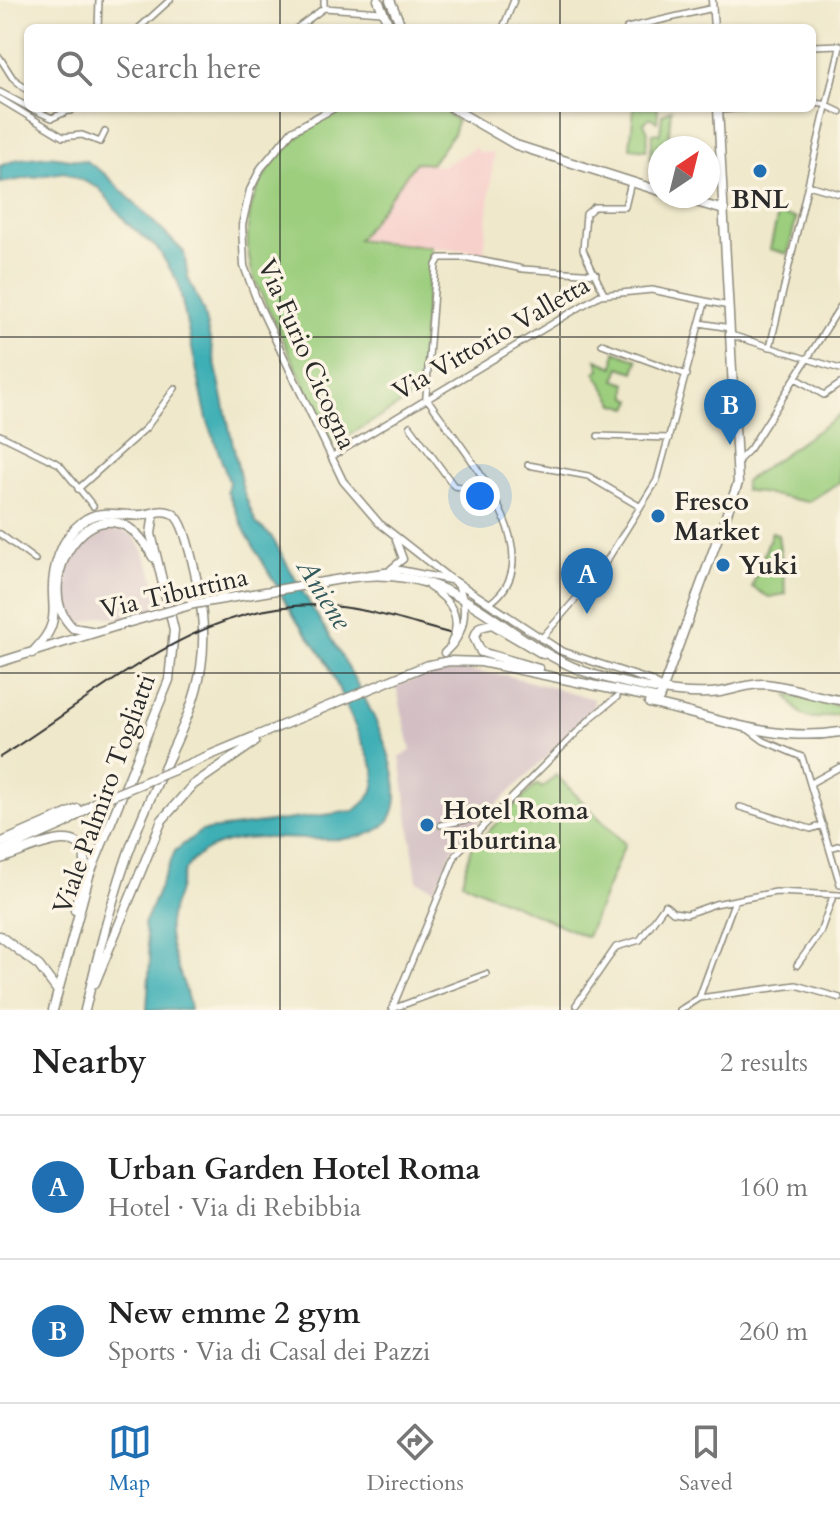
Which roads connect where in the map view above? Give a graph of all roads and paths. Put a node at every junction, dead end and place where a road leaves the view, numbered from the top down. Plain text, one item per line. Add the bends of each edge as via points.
1 (99, 0) edge
2 (170, 0) edge
3 (324, 0) edge
4 (378, 0) edge
5 (390, 0) edge
6 (514, 0) edge
7 (712, 0) edge
8 (324, 8) junction
9 (713, 8) junction
10 (383, 12) junction
11 (98, 24) edge
12 (143, 24) edge
13 (302, 24) edge
14 (388, 24) edge
15 (400, 24) edge
16 (505, 24) edge
17 (644, 24) edge
18 (714, 24) edge
19 (816, 46) edge
20 (840, 46) edge
21 (0, 58) edge
22 (24, 88) edge
23 (0, 92) edge
24 (0, 99) edge
25 (816, 104) edge
26 (24, 105) edge
27 (827, 106) junction
28 (38, 112) edge
29 (66, 112) edge
30 (327, 112) edge
31 (459, 112) edge
32 (718, 112) edge
33 (840, 112) edge
34 (105, 132) dead end
35 (631, 182) junction
36 (808, 185) junction
37 (648, 187) edge
38 (840, 194) edge
39 (717, 208) edge
40 (724, 210) junction
41 (596, 274) junction
42 (604, 294) junction
43 (705, 303) junction
44 (729, 306) junction
45 (840, 307) edge
46 (700, 323) junction
47 (730, 331) junction
48 (602, 344) dead end
49 (770, 347) junction
50 (808, 359) junction
51 (840, 369) edge
52 (687, 375) junction
53 (796, 378) junction
54 (840, 384) edge
55 (175, 388) dead end
56 (426, 397) junction
57 (410, 426) dead end
58 (0, 435) edge
59 (598, 436) dead end
60 (669, 438) junction
61 (330, 458) junction
62 (738, 461) junction
63 (528, 465) dead end
64 (481, 479) junction
65 (78, 489) junction
66 (93, 506) dead end
67 (639, 506) junction
68 (154, 513) junction
69 (0, 534) edge
70 (395, 537) junction
71 (35, 560) dead end
72 (390, 570) junction
73 (160, 571) junction
74 (360, 576) junction
75 (455, 581) junction
76 (421, 583) junction
77 (463, 597) junction
78 (490, 603) junction
79 (96, 632) junction
80 (541, 639) junction
81 (32, 653) junction
82 (444, 653) junction
83 (0, 654) edge
84 (20, 656) junction
85 (553, 656) junction
86 (0, 662) edge
87 (425, 666) junction
88 (570, 682) junction
89 (599, 688) junction
90 (663, 689) junction
91 (617, 697) junction
92 (840, 700) edge
93 (285, 725) junction
94 (749, 730) junction
95 (840, 732) edge
96 (840, 767) edge
97 (811, 783) junction
98 (94, 803) junction
99 (740, 807) dead end
100 (497, 813) junction
101 (441, 825) dead end
102 (823, 825) junction
103 (0, 843) edge
104 (840, 845) edge
105 (25, 847) junction
106 (831, 848) junction
107 (0, 852) edge
108 (0, 859) edge
109 (840, 884) edge
110 (836, 896) edge
111 (735, 899) junction
112 (76, 922) junction
113 (0, 936) edge
114 (65, 962) junction
115 (797, 965) dead end
116 (39, 966) junction
117 (486, 974) dead end
118 (58, 991) junction
119 (88, 998) junction
120 (699, 998) junction
121 (840, 998) edge
122 (576, 1005) dead end
123 (53, 1010) edge
124 (85, 1010) edge
125 (392, 1010) edge
126 (680, 1010) edge

1 - 11 street
2 - 12 street
3 - 8 street
4 - 10 main road
5 - 15 main road
6 - 16 street
7 - 9 street
8 - 10 street
8 - 13 street
9 - 17 street
9 - 18 street
10 - 14 main road
19 - 20 street
20 - 27 street
21 - 22 street
23 - 26 street
24 - 34 street via 63,137 82,135 100,142
25 - 27 street
27 - 33 street
27 - 36 street
28 - 29 street via 52,118
30 - 61 street, Via Furio Cicogna via 292,131 268,156 250,190 241,247 253,292
31 - 35 main road via 516,145
32 - 40 main road
35 - 37 main road
35 - 41 street via 625,207 594,207 587,212 583,250
36 - 38 street
36 - 49 street
39 - 40 main road
40 - 44 main road
41 - 42 street
41 - 56 street via 440,258
42 - 43 street, Via Vittorio Valletta via 652,290
42 - 56 street, Via Vittorio Valletta
43 - 44 street, Via Vittorio Valletta
43 - 46 street
44 - 47 main road
45 - 50 street
46 - 47 street
46 - 52 street
47 - 49 street
47 - 62 main road
48 - 52 street
49 - 50 street
50 - 51 street
50 - 53 street
52 - 60 street
53 - 54 street via 824,395
53 - 62 street
55 - 65 street via 146,428
56 - 61 street, Via Vittorio Valletta
56 - 64 street
57 - 64 street via 454,486 468,488
58 - 65 street via 59,464
59 - 60 street
60 - 67 street via 657,480
61 - 70 street, Via Furio Cicogna via 357,500
62 - 90 main road via 737,491
63 - 67 street via 588,476
64 - 78 street via 506,520 514,548 509,581
65 - 66 street
67 - 80 street via 599,572
68 - 73 main road, Viale Palmiro Togliatti via 150,530
68 - 81 main road via 95,515 76,527 56,567 52,625
68 - 119 main road, Viale Palmiro Togliatti via 172,512 183,529 200,595 204,663 183,732 121,874
69 - 71 street
70 - 72 street via 403,559
70 - 75 street, Via Furio Cicogna
72 - 74 street, Via Tiburtina
72 - 75 street, Via Tiburtina
73 - 79 main road via 143,541 124,526 97,523 81,532 63,566 60,605 72,627
73 - 112 main road, Viale Palmiro Togliatti via 174,634 169,680 103,836
74 - 76 main road, Via Tiburtina
74 - 79 main road, Via Tiburtina, bridge via 194,604
75 - 77 street
75 - 78 street, Via Tiburtina
76 - 77 main road, Via Tiburtina
76 - 82 street via 454,609 455,633
77 - 82 street via 461,632
77 - 85 main road, Via Tiburtina
78 - 80 street, Via Tiburtina
79 - 81 main road, Via Tiburtina
80 - 90 street, Via Tiburtina via 574,658
81 - 84 main road, Via Tiburtina
82 - 87 street
83 - 84 main road
84 - 86 main road, Via Tiburtina
85 - 88 main road via 492,624 480,627 474,637 481,652
85 - 90 main road, Via Tiburtina via 596,675
87 - 88 main road, Via Tiburtina via 481,662
87 - 93 main road, Via Tiburtina
88 - 89 main road, Via Tiburtina
89 - 90 main road, Via Tiburtina via 653,700
89 - 91 main road, Via Tiburtina
90 - 92 main road, Via Tiburtina via 701,693 765,684
91 - 94 main road, Via Tiburtina
91 - 100 street
93 - 98 main road, bridge
93 - 119 main road via 202,778 166,814
94 - 95 main road, Via Tiburtina via 807,736
94 - 97 street via 799,755
96 - 97 street
97 - 102 street
98 - 103 main road
98 - 105 main road
99 - 102 street via 811,829
100 - 101 street
100 - 125 street via 456,854
102 - 106 street
104 - 106 street
105 - 107 main road
105 - 108 main road
105 - 112 main road via 62,839 82,850 85,865
106 - 109 street
110 - 111 street via 776,892
110 - 115 street via 820,933
111 - 120 street
111 - 122 street via 687,914 665,905 640,940 616,947
112 - 114 main road, Viale Palmiro Togliatti
113 - 116 main road
114 - 116 main road via 54,968
114 - 118 main road, Viale Palmiro Togliatti
116 - 118 main road
117 - 125 street
118 - 123 main road, Viale Palmiro Togliatti
119 - 124 main road, Viale Palmiro Togliatti
120 - 121 street via 796,985
120 - 126 street

